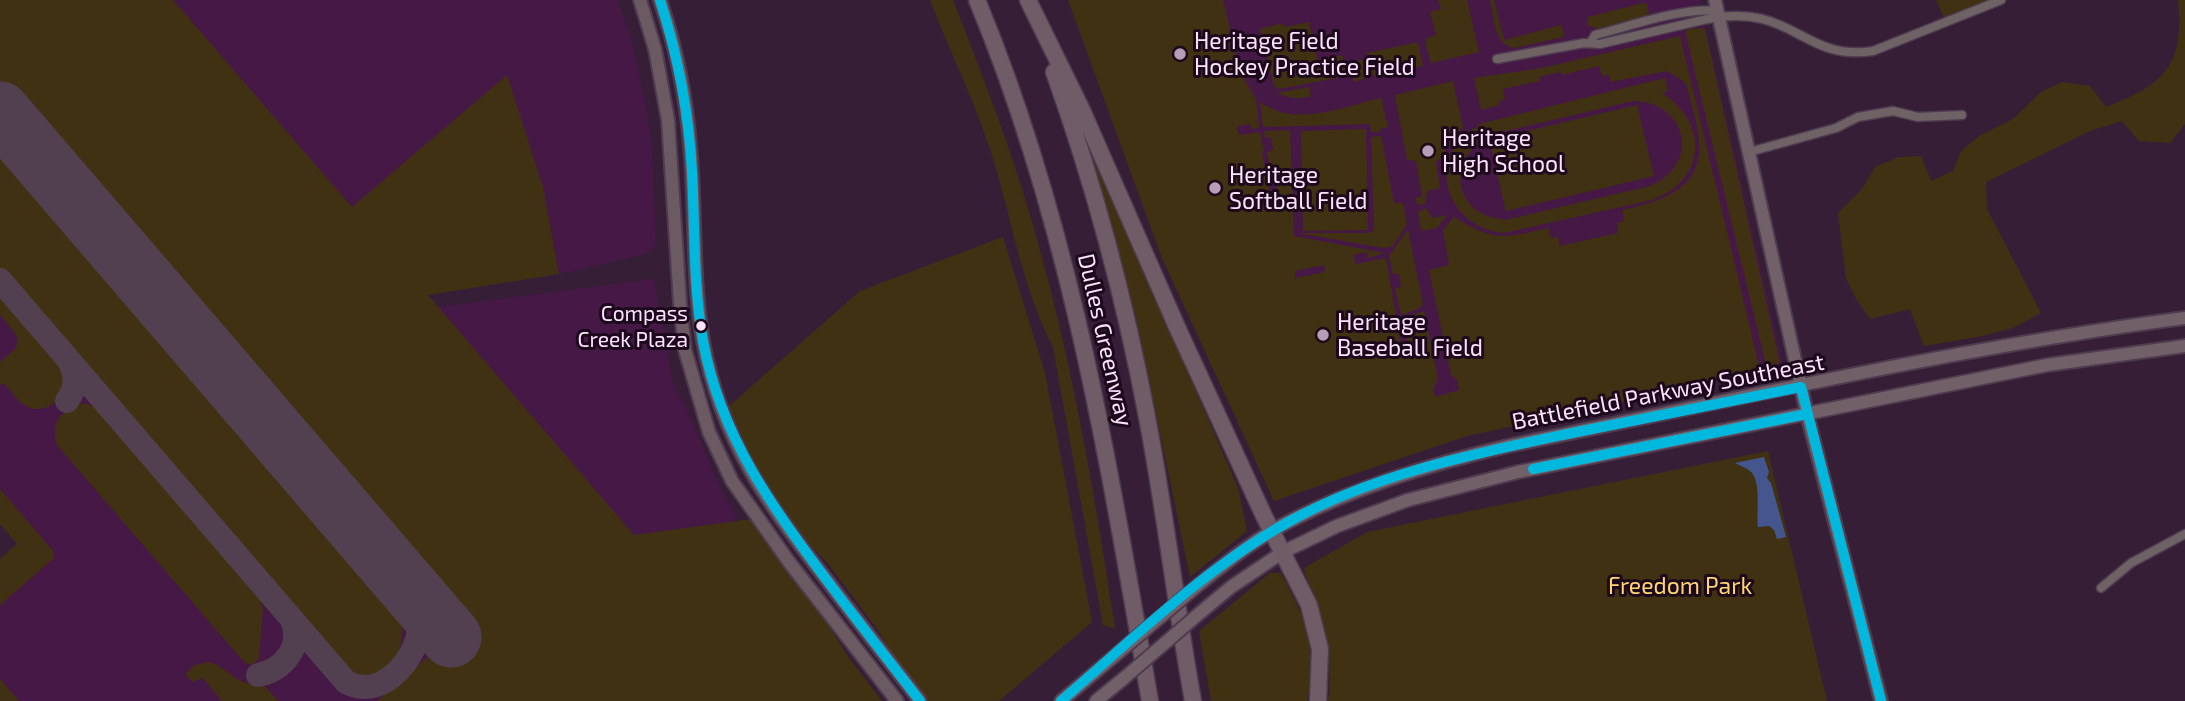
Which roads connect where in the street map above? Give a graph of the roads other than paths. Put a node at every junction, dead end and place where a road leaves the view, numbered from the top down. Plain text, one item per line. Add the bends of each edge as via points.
1 (640, 0) edge
2 (660, 0) edge
3 (977, 0) edge
4 (1028, 0) edge
5 (2001, 0) edge
6 (1721, 6) edge
7 (1810, 29) dead end
8 (1497, 59) dead end
9 (1962, 115) dead end
10 (1749, 152) junction
11 (2185, 318) edge
12 (2185, 346) edge
13 (1801, 387) junction
14 (1807, 414) junction
15 (1272, 531) junction
16 (2185, 534) edge
17 (1283, 552) junction
18 (2101, 588) dead end
19 (897, 701) edge
20 (920, 701) edge
21 (1060, 701) edge
22 (1097, 701) edge
23 (1150, 701) edge
24 (1193, 701) edge
25 (1318, 701) edge
26 (1881, 701) edge

1 - 19 street via 668,120 685,350 706,424 748,505
2 - 20 street via 685,103 702,337 722,411 744,462 770,505
3 - 23 highway, Dulles Greenway via 1057,232 1102,428
4 - 15 highway via 1082,108
4 - 24 highway, Dulles Greenway via 1075,133 1128,326
5 - 7 street via 1873,51 1839,49
6 - 8 street via 1595,35 1591,42
6 - 10 main road
9 - 10 street via 1918,117 1893,111 1858,117 1836,128
10 - 13 main road
11 - 13 main road, Battlefield Parkway Southeast via 2053,337
12 - 14 main road, Battlefield Parkway Southeast via 2047,365
13 - 14 main road
13 - 15 main road, Battlefield Parkway Southeast via 1436,465 1325,504
14 - 17 main road, Battlefield Parkway Southeast via 1490,478 1370,513
14 - 26 street
15 - 17 highway
15 - 21 main road, Battlefield Parkway Southeast, bridge via 1233,557
16 - 18 street via 2131,563
17 - 22 main road, Battlefield Parkway Southeast, bridge via 1231,587
17 - 25 highway via 1316,629 1321,673

